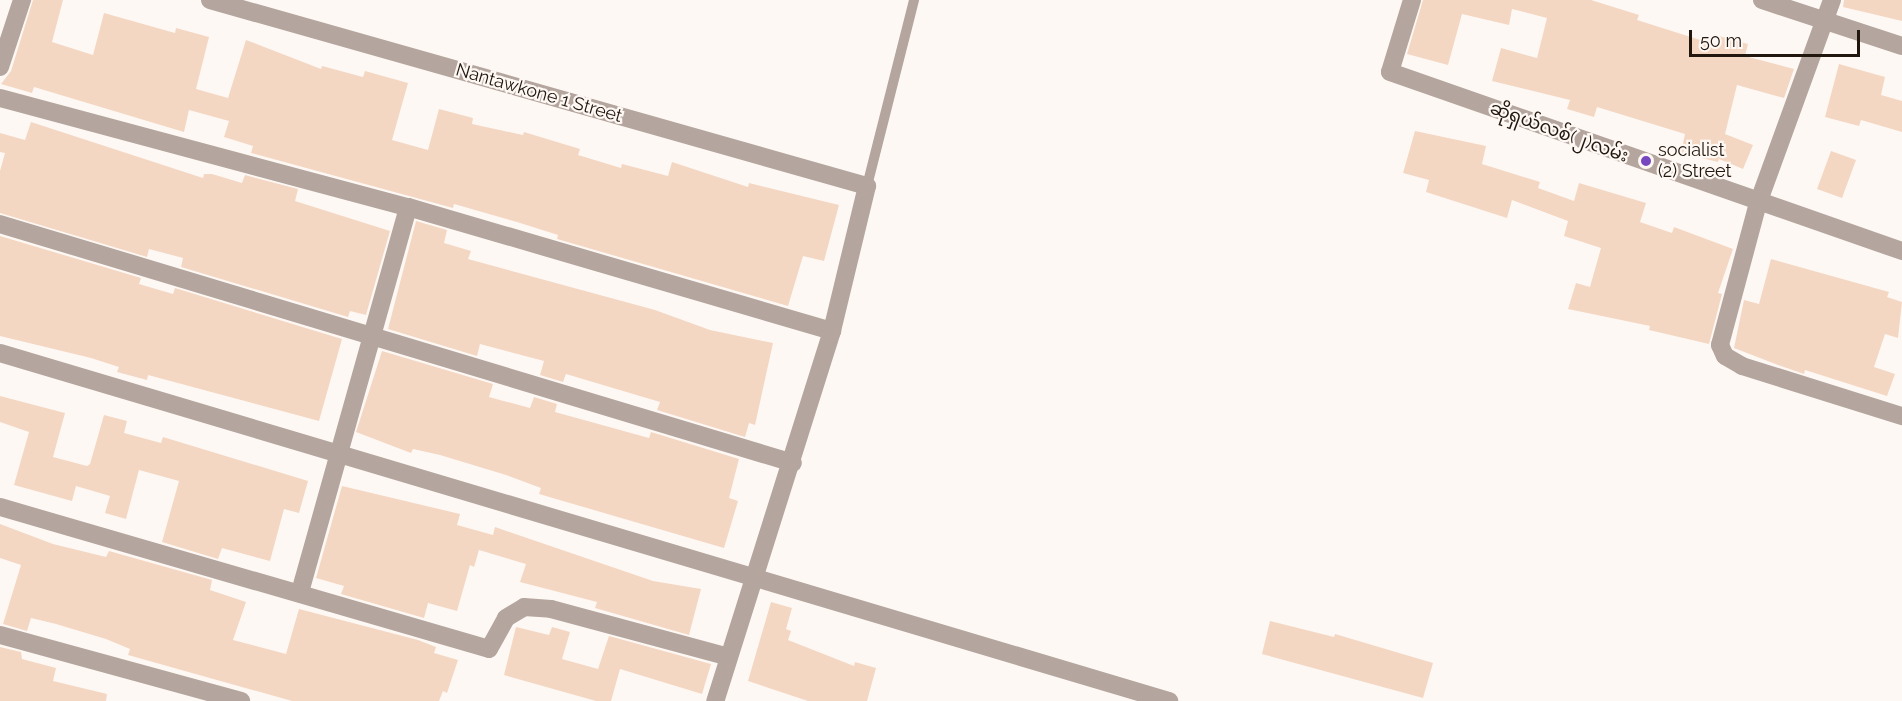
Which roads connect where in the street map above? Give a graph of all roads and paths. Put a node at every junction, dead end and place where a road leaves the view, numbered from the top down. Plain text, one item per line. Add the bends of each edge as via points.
1 (22, 0) edge
2 (210, 0) edge
3 (914, 0) edge
4 (1412, 0) edge
5 (1762, 0) edge
6 (1832, 0) edge
7 (1825, 21) junction
8 (1902, 46) edge
9 (0, 67) edge
10 (0, 98) edge
11 (867, 186) junction
12 (1758, 203) junction
13 (408, 207) junction
14 (0, 224) edge
15 (1902, 251) edge
16 (832, 331) junction
17 (372, 336) junction
18 (0, 353) edge
19 (1902, 416) edge
20 (337, 455) junction
21 (793, 464) junction
22 (0, 507) edge
23 (756, 577) junction
24 (300, 592) junction
25 (0, 635) edge
26 (729, 657) junction
27 (241, 701) edge
28 (715, 701) edge
29 (1169, 701) edge

1 - 9 street
2 - 11 street, Nantawkone 1 Street
3 - 11 lane
4 - 12 street, ဆိုရှယ်လစ်(၂)လမ်း via 1390,72
5 - 7 street
6 - 7 street
7 - 8 street
7 - 12 street
10 - 13 street
11 - 16 street
12 - 15 street, ဆိုရှယ်လစ်(၂)လမ်း
12 - 19 street via 1722,335 1720,345 1725,356 1783,380
13 - 16 street
13 - 17 street
14 - 17 street
16 - 21 street
17 - 20 street
17 - 21 street
18 - 20 street
20 - 23 street
20 - 24 street
21 - 23 street
22 - 24 street
23 - 26 street
23 - 29 street
24 - 26 street via 489,649 506,618 524,607 550,609
25 - 27 street
26 - 28 street

